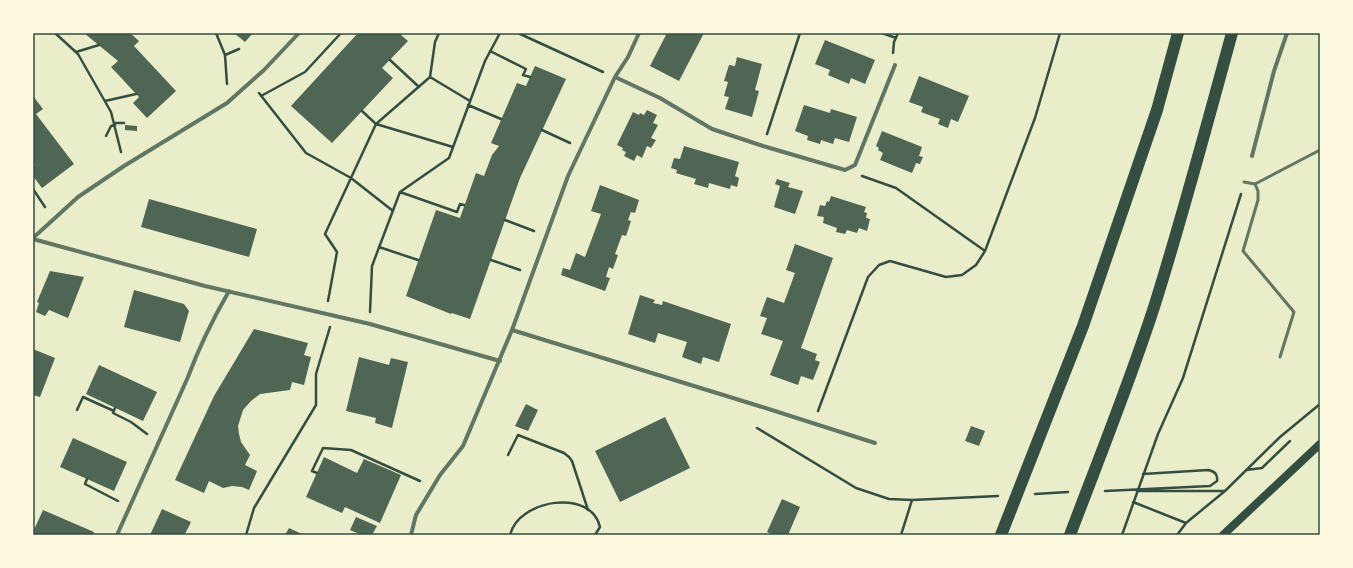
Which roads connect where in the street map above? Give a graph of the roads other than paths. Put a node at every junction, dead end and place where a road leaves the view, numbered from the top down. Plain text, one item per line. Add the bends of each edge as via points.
1 (299, 33) edge
2 (639, 33) edge
3 (1178, 33) edge
4 (1232, 33) edge
5 (1287, 33) edge
6 (895, 65) road end
7 (615, 77) junction
8 (1320, 150) edge
9 (1252, 156) dead end
10 (1244, 182) road end
11 (1255, 184) junction
12 (33, 238) edge
13 (229, 291) junction
14 (512, 330) junction
15 (1280, 358) dead end
16 (500, 361) junction
17 (875, 443) dead end
18 (1320, 444) edge
19 (117, 535) edge
20 (411, 535) edge
21 (1001, 535) edge
22 (1070, 535) edge
23 (1223, 535) edge

1 - 12 street via 264,70 227,103 78,197
2 - 7 street
3 - 21 highway via 1157,110 1083,326
4 - 22 highway via 1188,196 1155,305
5 - 9 street via 1274,71
6 - 7 street via 856,165 844,170 712,129 660,98
7 - 14 street via 568,176
8 - 11 lane
10 - 11 lane
11 - 15 lane via 1258,200 1243,251 1294,312
12 - 13 street
13 - 16 street via 370,324
13 - 19 street via 214,316
14 - 16 street
14 - 17 street
16 - 20 street via 464,446 440,475 416,515
18 - 23 main road

